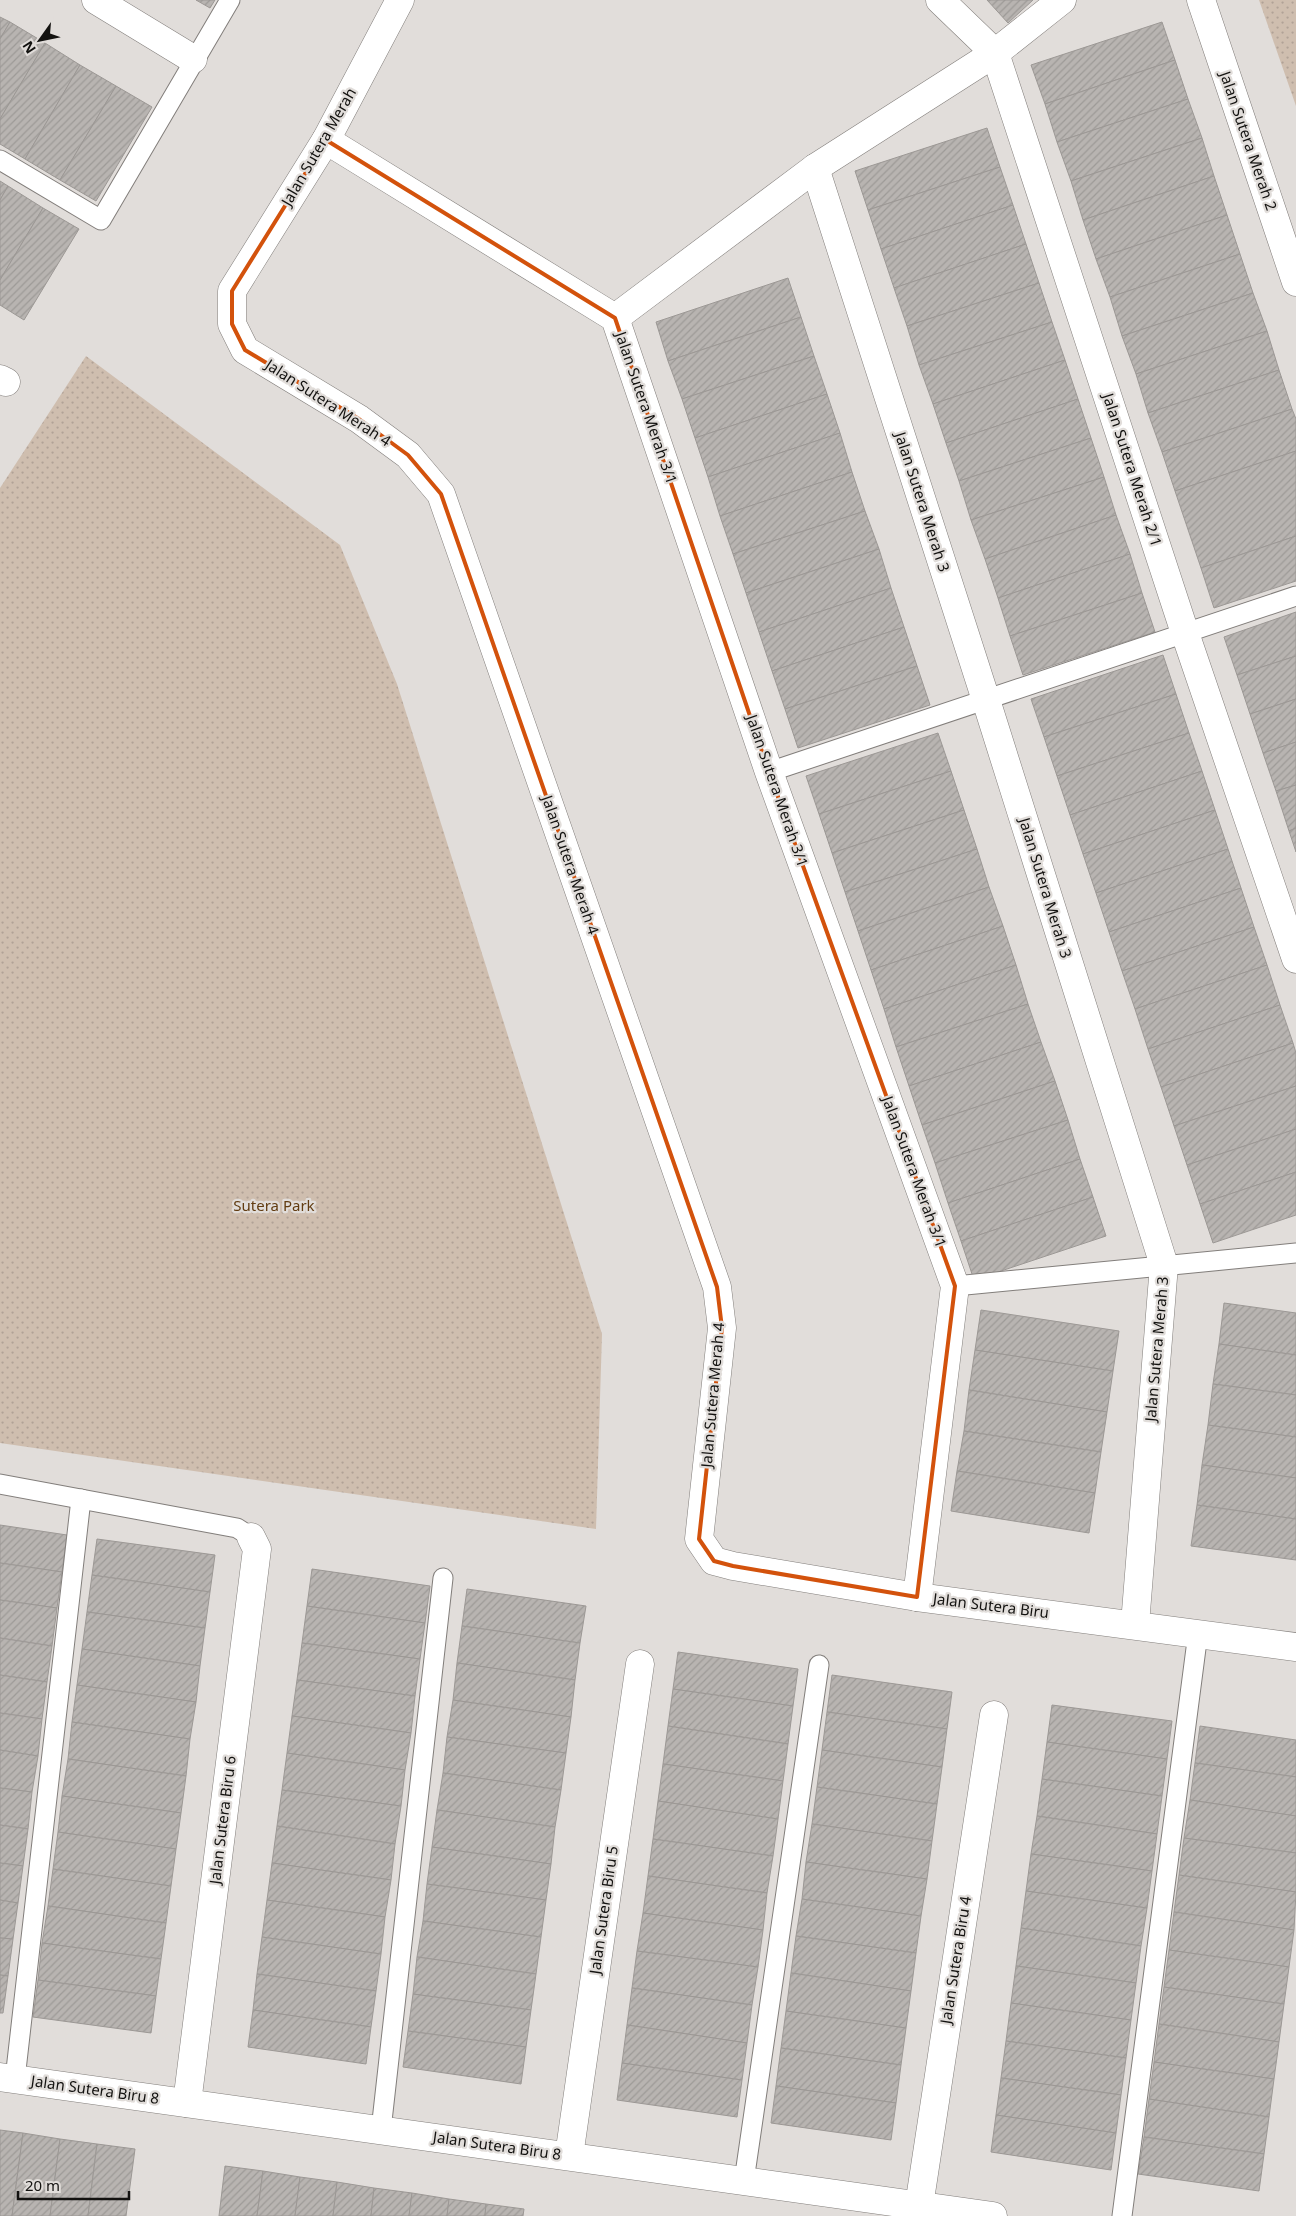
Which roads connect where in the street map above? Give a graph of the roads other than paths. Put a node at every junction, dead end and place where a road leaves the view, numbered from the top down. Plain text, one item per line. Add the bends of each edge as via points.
1 (96, 0) edge
2 (230, 0) edge
3 (400, 0) edge
4 (940, 0) edge
5 (1062, 0) edge
6 (1201, 0) edge
7 (995, 53) junction
8 (194, 60) junction
9 (326, 140) junction
10 (0, 160) edge
11 (815, 168) junction
12 (1296, 282) edge
13 (232, 291) joint
14 (615, 318) junction
15 (1296, 596) edge
16 (1185, 633) junction
17 (986, 700) junction
18 (770, 772) junction
19 (1296, 959) edge
20 (1296, 1253) edge
21 (1164, 1265) junction
22 (955, 1286) junction
23 (0, 1484) edge
24 (81, 1499) junction
25 (251, 1537) joint
26 (699, 1539) joint
27 (443, 1578) dead end
28 (917, 1597) junction
29 (1134, 1624) junction
30 (1198, 1633) junction
31 (1296, 1647) edge
32 (640, 1664) dead end
33 (819, 1665) dead end
34 (994, 1715) dead end
35 (8, 2078) edge
36 (187, 2103) junction
37 (381, 2130) junction
38 (569, 2156) junction
39 (744, 2181) junction
40 (919, 2206) junction
41 (993, 2216) edge
42 (1122, 2216) edge

1 - 8 street
2 - 8 lane
3 - 9 street, Jalan Sutera Merah
4 - 7 street, Jalan Sutera Merah 2/1
5 - 7 street
6 - 12 street, Jalan Sutera Merah 2
7 - 11 street
7 - 16 street, Jalan Sutera Merah 2/1
8 - 10 lane via 100,220
9 - 13 street, Jalan Sutera Merah
9 - 14 street, Jalan Sutera Merah 3/1
11 - 14 street
11 - 17 street, Jalan Sutera Merah 3
13 - 26 street, Jalan Sutera Merah 4 via 232,324 245,350 366,424 408,455 440,494 717,1287 722,1328
14 - 18 street, Jalan Sutera Merah 3/1
15 - 16 lane
16 - 17 lane
16 - 19 street, Jalan Sutera Merah 2/1
17 - 18 lane
17 - 21 street, Jalan Sutera Merah 3
18 - 22 street, Jalan Sutera Merah 3/1
20 - 21 lane
21 - 22 lane
21 - 29 street, Jalan Sutera Merah 3
22 - 28 street, Jalan Sutera Merah 3/1
23 - 24 lane
24 - 25 lane via 237,1528
24 - 35 lane
25 - 36 street, Jalan Sutera Biru 6 via 257,1549
26 - 28 street, Jalan Sutera Biru via 714,1561
27 - 37 lane
28 - 29 street, Jalan Sutera Biru
29 - 30 street, Jalan Sutera Biru
30 - 31 street, Jalan Sutera Biru
30 - 42 lane
32 - 38 street, Jalan Sutera Biru 5
33 - 39 lane
34 - 40 street, Jalan Sutera Biru 4
35 - 36 street, Jalan Sutera Biru 8
36 - 37 street, Jalan Sutera Biru 8
37 - 38 street, Jalan Sutera Biru 8
38 - 39 street, Jalan Sutera Biru 8
39 - 40 street, Jalan Sutera Biru 8
40 - 41 street, Jalan Sutera Biru 8

